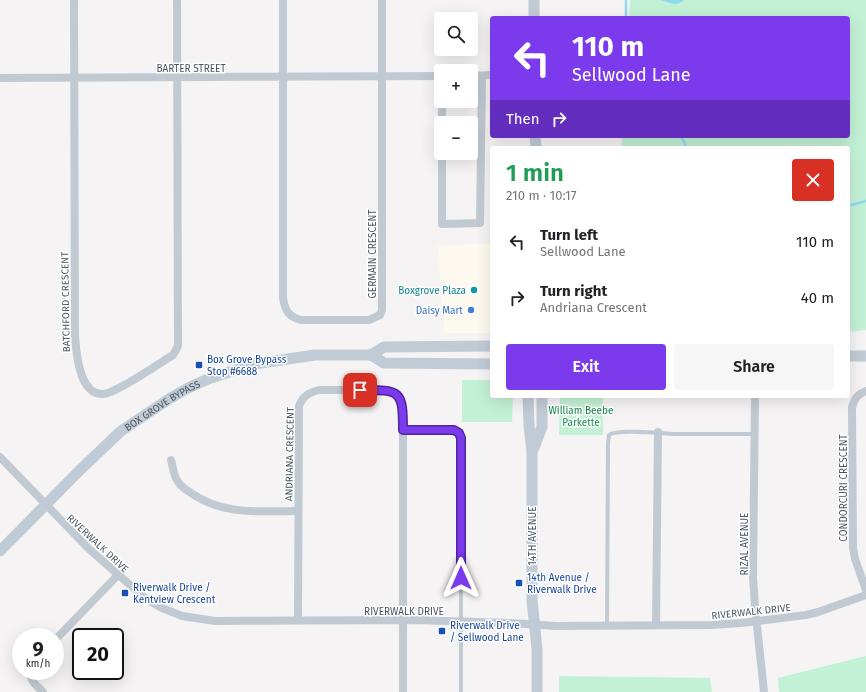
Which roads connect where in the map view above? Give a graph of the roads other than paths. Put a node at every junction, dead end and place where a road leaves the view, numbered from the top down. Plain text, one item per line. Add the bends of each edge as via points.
1 (74, 0) edge
2 (177, 0) edge
3 (283, 0) edge
4 (382, 0) edge
5 (534, 0) edge
6 (534, 16) edge
7 (490, 75) edge
8 (434, 76) edge
9 (478, 76) edge
10 (482, 76) junction
11 (0, 78) edge
12 (74, 78) junction
13 (177, 78) junction
14 (283, 78) junction
15 (382, 78) junction
16 (442, 160) edge
17 (490, 346) edge
18 (371, 355) junction
19 (850, 356) edge
20 (866, 356) edge
21 (490, 364) edge
22 (866, 391) edge
23 (528, 398) edge
24 (542, 398) edge
25 (755, 398) edge
26 (403, 430) junction
27 (658, 432) junction
28 (755, 434) junction
29 (532, 451) junction
30 (0, 457) edge
31 (171, 460) dead end
32 (46, 505) junction
33 (298, 511) junction
34 (0, 551) edge
35 (118, 575) junction
36 (866, 590) edge
37 (866, 595) edge
38 (298, 620) junction
39 (403, 620) junction
40 (461, 621) junction
41 (756, 621) junction
42 (534, 624) junction
43 (656, 625) junction
44 (608, 626) junction
45 (64, 631) edge
46 (32, 680) edge
47 (43, 692) edge
48 (403, 692) edge
49 (461, 692) edge
50 (537, 692) edge
51 (764, 692) edge

1 - 12 street, BATCHFORD CRESCENT
2 - 13 street, BATCHFORD CRESCENT
3 - 14 street
4 - 15 street
5 - 6 main road
7 - 10 street
8 - 15 street, BARTER STREET
9 - 10 street
10 - 16 street via 480,223 442,224
11 - 12 street, BARTER STREET
12 - 13 street, BARTER STREET
12 - 13 street, BATCHFORD CRESCENT via 74,335 82,377 93,391 103,394 116,390 173,355 178,346
13 - 14 street, BARTER STREET
14 - 15 street, BARTER STREET
14 - 15 street, GERMAIN CRESCENT via 283,298 288,314 301,320 369,320 380,315 382,310
17 - 18 main road, BOX GROVE BYPASS via 384,347
18 - 21 main road, BOX GROVE BYPASS via 384,363
18 - 32 main road, BOX GROVE BYPASS via 315,355 254,364 202,382 169,399 121,431
19 - 20 main road
22 - 36 street, CONDORCURI CRESCENT via 854,399 852,407 852,534 855,559
23 - 29 main road, 14TH AVENUE
24 - 29 main road, 14TH AVENUE via 542,427
25 - 28 street, RIZAL AVENUE
26 - 33 street, ANDRIANA CRESCENT via 402,402 396,394 388,390 319,390 302,398 298,406
26 - 39 street, ANDRIANA CRESCENT
26 - 40 lane via 454,430 461,438
27 - 28 lane
27 - 43 street
27 - 44 lane via 616,432 609,435
28 - 41 street, RIZAL AVENUE via 753,576
29 - 42 main road, 14TH AVENUE
30 - 32 street, RIVERWALK DRIVE
31 - 33 street via 176,480 202,501 214,506 237,511
32 - 34 main road, BOX GROVE BYPASS
32 - 35 street, RIVERWALK DRIVE
33 - 38 street, ANDRIANA CRESCENT
35 - 38 street, RIVERWALK DRIVE via 152,603 188,618 215,621
35 - 45 street
37 - 41 street, RIVERWALK DRIVE via 806,615
38 - 39 street, RIVERWALK DRIVE
39 - 40 street, RIVERWALK DRIVE
39 - 48 street, ANDRIANA CRESCENT
40 - 42 street, RIVERWALK DRIVE
40 - 49 lane
41 - 43 street, RIVERWALK DRIVE via 712,625
41 - 51 street, RIZAL AVENUE
42 - 44 street, RIVERWALK DRIVE
42 - 50 main road, 14TH AVENUE
43 - 44 street, RIVERWALK DRIVE
46 - 47 street

